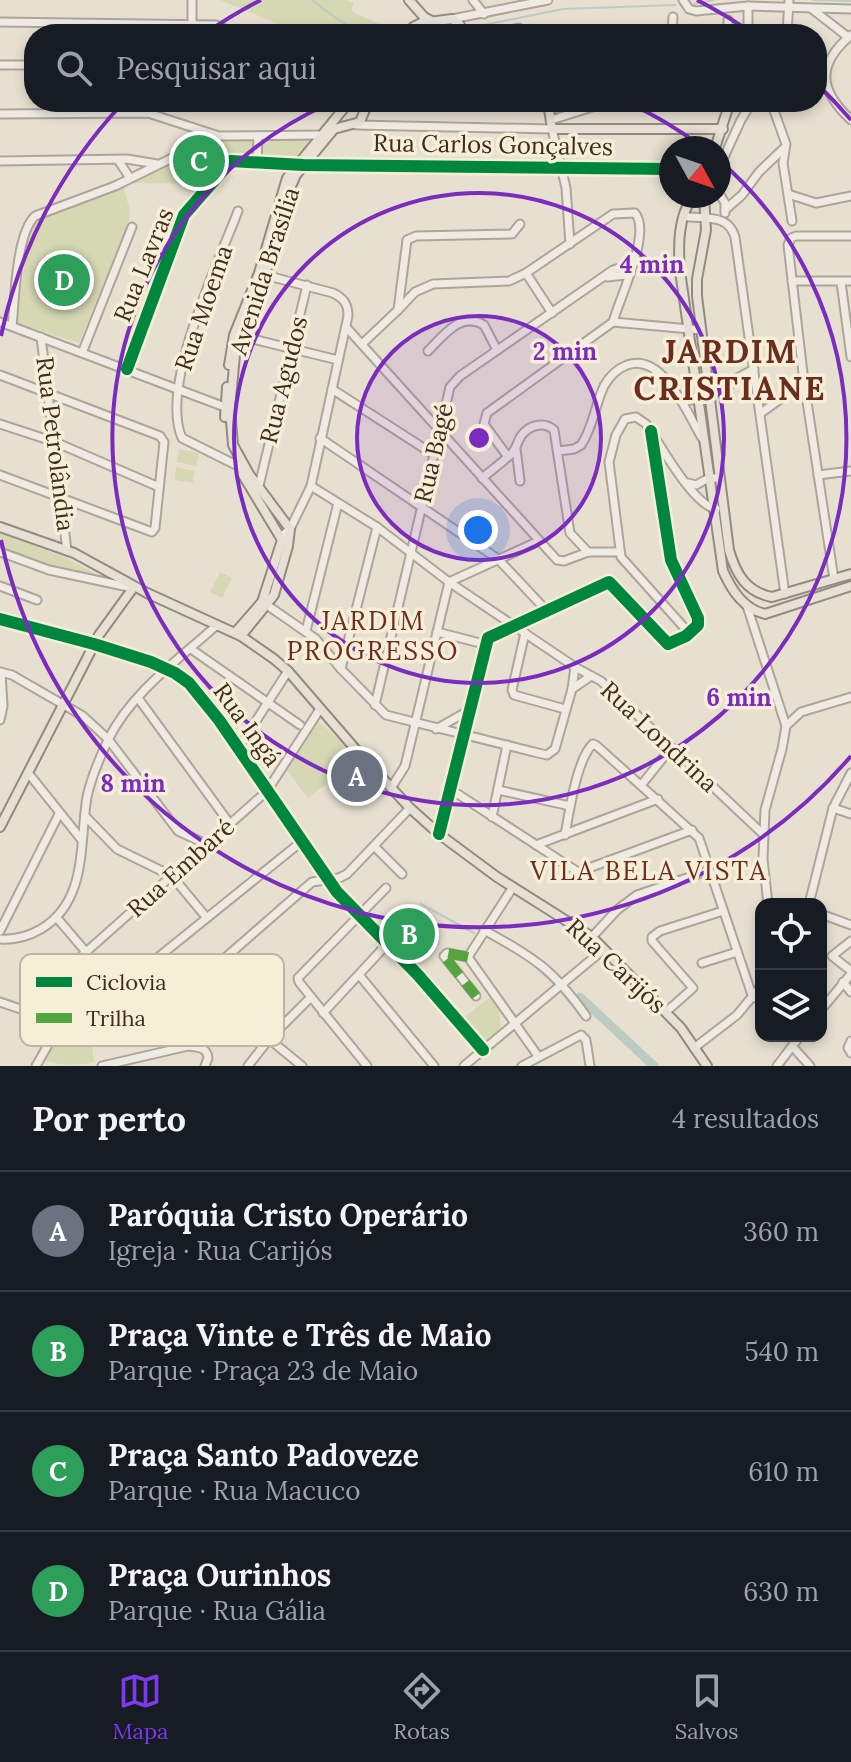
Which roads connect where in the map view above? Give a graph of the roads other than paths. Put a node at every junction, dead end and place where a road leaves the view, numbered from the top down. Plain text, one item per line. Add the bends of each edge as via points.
1 (192, 0) edge
2 (409, 0) edge
3 (473, 0) edge
4 (548, 0) edge
5 (683, 0) edge
6 (788, 4) edge
7 (748, 6) junction
8 (811, 8) junction
9 (417, 9) junction
10 (851, 9) edge
11 (484, 14) junction
12 (673, 17) dead end
13 (452, 19) junction
14 (728, 20) dead end
15 (0, 22) edge
16 (433, 22) junction
17 (129, 24) edge
18 (193, 24) edge
19 (414, 24) edge
20 (428, 24) edge
21 (459, 24) edge
22 (673, 24) edge
23 (728, 24) edge
24 (748, 24) edge
25 (787, 24) edge
26 (849, 36) edge
27 (0, 65) edge
28 (24, 65) edge
29 (827, 68) edge
30 (827, 92) edge
31 (340, 112) edge
32 (345, 112) edge
33 (365, 112) edge
34 (549, 112) edge
35 (582, 112) edge
36 (726, 112) edge
37 (746, 112) edge
38 (775, 112) edge
39 (148, 113) joint
40 (0, 114) edge
41 (851, 120) edge
42 (551, 124) junction
43 (352, 125) junction
44 (188, 126) junction
45 (723, 129) junction
46 (321, 135) junction
47 (219, 136) junction
48 (258, 136) junction
49 (720, 136) edge
50 (202, 142) junction
51 (731, 142) edge
52 (786, 144) junction
53 (118, 160) junction
54 (0, 161) edge
55 (257, 162) junction
56 (306, 163) junction
57 (157, 164) junction
58 (562, 169) junction
59 (659, 169) edge
60 (130, 178) junction
61 (788, 192) junction
62 (851, 196) edge
63 (687, 208) edge
64 (705, 208) edge
65 (726, 209) joint
66 (238, 211) dead end
67 (683, 216) junction
68 (706, 220) junction
69 (724, 220) junction
70 (792, 221) dead end
71 (520, 224) dead end
72 (132, 227) dead end
73 (851, 236) edge
74 (570, 244) junction
75 (636, 253) junction
76 (629, 265) junction
77 (526, 273) junction
78 (262, 274) junction
79 (626, 275) junction
80 (604, 277) junction
81 (792, 281) junction
82 (851, 281) edge
83 (841, 282) junction
84 (307, 285) junction
85 (621, 296) junction
86 (398, 310) junction
87 (552, 313) junction
88 (0, 322) edge
89 (613, 322) junction
90 (12, 326) junction
91 (346, 327) junction
92 (689, 329) junction
93 (701, 330) junction
94 (237, 335) junction
95 (41, 337) junction
96 (362, 344) junction
97 (290, 349) junction
98 (497, 350) junction
99 (428, 351) dead end
100 (82, 353) junction
101 (851, 357) edge
102 (338, 360) junction
103 (127, 369) junction
104 (754, 369) junction
105 (0, 375) edge
106 (804, 382) junction
107 (332, 389) junction
108 (709, 390) junction
109 (177, 391) junction
110 (48, 393) junction
111 (678, 398) junction
112 (697, 399) junction
113 (227, 408) junction
114 (761, 413) junction
115 (0, 424) edge
116 (438, 430) junction
117 (651, 431) junction
118 (320, 438) junction
119 (703, 438) junction
120 (55, 442) junction
121 (516, 449) junction
122 (558, 451) junction
123 (666, 453) junction
124 (433, 454) junction
125 (508, 457) junction
126 (656, 458) junction
127 (673, 463) junction
128 (238, 466) junction
129 (851, 471) edge
130 (657, 472) junction
131 (249, 474) junction
132 (0, 475) edge
133 (261, 475) junction
134 (818, 475) junction
135 (482, 478) junction
136 (709, 478) junction
137 (720, 478) junction
138 (520, 481) dead end
139 (686, 482) junction
140 (259, 486) junction
141 (311, 486) junction
142 (159, 487) junction
143 (256, 496) junction
144 (61, 498) junction
145 (338, 503) junction
146 (422, 505) junction
147 (724, 508) junction
148 (712, 509) junction
149 (0, 527) edge
150 (377, 527) junction
151 (290, 529) junction
152 (282, 536) junction
153 (539, 541) junction
154 (67, 551) junction
155 (0, 552) edge
156 (588, 552) junction
157 (620, 552) junction
158 (411, 554) junction
159 (498, 559) junction
160 (851, 574) edge
161 (834, 579) junction
162 (449, 582) junction
163 (0, 586) edge
164 (133, 586) junction
165 (851, 586) edge
166 (785, 594) junction
167 (764, 595) junction
168 (37, 600) dead end
169 (265, 603) junction
170 (747, 606) junction
171 (545, 609) junction
172 (765, 614) junction
173 (0, 619) edge
174 (754, 623) junction
175 (512, 624) junction
176 (217, 625) junction
177 (306, 631) junction
178 (437, 632) junction
179 (525, 633) junction
180 (689, 633) junction
181 (238, 634) junction
182 (94, 644) junction
183 (484, 644) junction
184 (191, 649) junction
185 (575, 667) junction
186 (168, 669) junction
187 (341, 669) junction
188 (288, 671) junction
189 (0, 672) edge
190 (591, 676) junction
191 (572, 689) junction
192 (851, 697) edge
193 (138, 698) junction
194 (65, 703) junction
195 (267, 704) junction
196 (375, 705) junction
197 (320, 709) junction
198 (565, 709) junction
199 (468, 711) junction
200 (0, 720) edge
201 (300, 725) dead end
202 (416, 725) junction
203 (786, 726) junction
204 (436, 729) junction
205 (462, 734) junction
206 (108, 739) junction
207 (507, 745) junction
208 (671, 748) junction
209 (238, 749) junction
210 (851, 773) edge
211 (29, 774) junction
212 (642, 784) junction
213 (391, 788) junction
214 (450, 789) junction
215 (498, 790) junction
216 (267, 791) junction
217 (658, 799) junction
218 (570, 806) junction
219 (410, 808) junction
220 (833, 808) junction
221 (59, 814) junction
222 (851, 814) edge
223 (85, 816) junction
224 (492, 817) junction
225 (230, 824) junction
226 (0, 827) edge
227 (692, 830) junction
228 (439, 834) junction
229 (763, 834) junction
230 (565, 835) junction
231 (81, 839) junction
232 (301, 842) junction
233 (206, 844) junction
234 (536, 845) junction
235 (374, 846) junction
236 (710, 870) junction
237 (402, 874) dead end
238 (172, 876) junction
239 (327, 879) junction
240 (513, 887) junction
241 (386, 888) dead end
242 (767, 898) edge
243 (810, 898) edge
244 (723, 911) junction
245 (414, 915) dead end
246 (359, 916) junction
247 (827, 916) edge
248 (206, 917) junction
249 (57, 918) junction
250 (851, 925) edge
251 (427, 928) dead end
252 (484, 930) junction
253 (0, 931) edge
254 (592, 937) junction
255 (0, 939) edge
256 (851, 941) edge
257 (389, 945) junction
258 (604, 949) junction
259 (86, 952) junction
260 (737, 952) junction
261 (84, 954) edge
262 (161, 954) edge
263 (230, 954) edge
264 (400, 956) junction
265 (468, 957) junction
266 (702, 963) dead end
267 (851, 973) edge
268 (360, 976) junction
269 (843, 982) junction
270 (563, 984) junction
271 (851, 992) edge
272 (755, 995) edge
273 (476, 996) dead end
274 (311, 997) junction
275 (753, 998) junction
276 (0, 1002) edge
277 (827, 1002) edge
278 (20, 1008) edge
279 (666, 1012) junction
280 (323, 1013) junction
281 (586, 1016) dead end
282 (284, 1024) edge
283 (515, 1024) junction
284 (851, 1041) edge
285 (795, 1042) edge
286 (48, 1046) edge
287 (188, 1046) joint
288 (264, 1046) edge
289 (277, 1046) edge
290 (792, 1046) junction
291 (694, 1048) junction
292 (483, 1050) junction
293 (851, 1053) edge
294 (538, 1056) junction
295 (299, 1065) edge
296 (36, 1066) edge
297 (102, 1066) edge
298 (205, 1066) edge
299 (248, 1066) edge
300 (367, 1066) edge
301 (434, 1066) edge
302 (464, 1066) edge
303 (522, 1066) edge
304 (590, 1066) edge
305 (707, 1066) edge
306 (777, 1066) edge
307 (810, 1066) edge

1 - 18 street
2 - 9 main road
3 - 11 street
4 - 11 street
5 - 7 street via 696,11
6 - 7 street
6 - 8 street
6 - 25 street
7 - 24 street
8 - 10 street
8 - 26 street
9 - 16 main road
9 - 19 main road
11 - 13 street
12 - 22 street
13 - 16 main road
13 - 21 main road
14 - 23 street
15 - 17 street
16 - 20 main road
26 - 29 street
27 - 28 street
30 - 41 street
31 - 46 main road, Avenida Brasília
32 - 43 main road
33 - 43 main road, Avenida Brasília
34 - 42 main road
35 - 42 street
36 - 45 main road
37 - 51 street
38 - 52 street
39 - 40 street
39 - 44 street
42 - 43 street
42 - 45 main road
42 - 58 street
43 - 56 main road, Avenida Brasília via 334,129
44 - 47 street
44 - 50 street
45 - 49 main road
46 - 48 street
46 - 56 main road, Avenida Brasília
47 - 48 street
47 - 50 street
48 - 55 street
50 - 57 street
52 - 61 street
52 - 65 street
53 - 54 street
53 - 57 street
53 - 60 street
55 - 56 street, Rua Lavras
55 - 103 street, Rua Lavras via 228,163 188,210
56 - 58 street, Rua Carlos Gonçalves
56 - 78 main road, Avenida Brasília via 285,182
57 - 60 street
58 - 59 street, Rua Carlos Gonçalves
58 - 74 street
60 - 90 street via 45,211 28,223
61 - 62 street via 816,203
61 - 70 street
63 - 67 main road
64 - 68 main road
65 - 69 street
66 - 109 street, Rua Moema via 185,354
67 - 68 street
67 - 92 main road via 679,262
68 - 69 street
68 - 93 main road via 697,279
69 - 104 street via 735,237
71 - 86 street via 512,234 412,237 405,245
72 - 100 street
73 - 81 street via 789,240
74 - 75 street via 613,214 635,213
74 - 77 street
75 - 76 street
75 - 85 street
76 - 79 street
76 - 80 street, Rua Bagé
77 - 86 street via 501,283 433,284 415,292
77 - 87 street
78 - 84 street
78 - 94 main road, Avenida Brasília
79 - 80 street, Rua Bagé
79 - 85 street
80 - 87 street, Rua Bagé
81 - 83 street
81 - 106 street
82 - 83 street
83 - 101 street
84 - 91 street via 342,298 348,307
84 - 97 street, Rua Agudos
85 - 89 street
86 - 96 street
87 - 98 street, Rua Bagé
88 - 90 street
89 - 92 street
89 - 125 street via 487,413 484,424
90 - 95 street
91 - 96 street
91 - 102 street
92 - 93 street
92 - 112 main road
93 - 108 main road
94 - 97 street
94 - 113 main road, Avenida Brasília
95 - 100 street
95 - 110 street, Rua Petrolândia
96 - 116 street
97 - 102 street
97 - 133 street, Rua Agudos
98 - 99 street via 484,325 472,320 455,324
98 - 116 street, Rua Bagé via 450,387
100 - 103 street
102 - 107 street
103 - 109 street
104 - 108 street via 723,392
104 - 114 street
105 - 110 street
106 - 114 street
106 - 134 street
107 - 118 street
107 - 124 street
108 - 137 main road
109 - 113 street
109 - 128 street, Rua Moema via 182,438
110 - 120 street, Rua Petrolândia
110 - 142 street via 162,437
111 - 112 street
111 - 119 street
111 - 122 street via 656,368 626,366 605,384 581,445
112 - 119 main road
113 - 128 main road, Avenida Brasília via 227,443
113 - 131 main road, Avenida Brasília via 233,445
114 - 166 street
115 - 120 street
116 - 124 street, Rua Bagé
116 - 135 street
117 - 123 street
117 - 126 street
117 - 157 street via 641,419 625,419 609,458
118 - 141 street
118 - 146 street
119 - 136 main road
120 - 142 street
120 - 144 street, Rua Petrolândia
121 - 122 street via 527,431 545,424 554,430
121 - 125 street
121 - 138 street
122 - 156 street via 570,533
123 - 126 street
123 - 127 street
124 - 146 street, Rua Bagé
125 - 135 street
126 - 130 street
127 - 130 street via 663,464
127 - 139 street
128 - 143 main road, Avenida Brasília
129 - 134 street
130 - 180 street via 671,560 699,621
131 - 133 street, Rua Agudos
131 - 140 main road, Avenida Brasília
132 - 144 street
133 - 140 street, Rua Agudos
134 - 161 street
135 - 153 street
136 - 137 street
136 - 139 street via 696,485
136 - 148 main road
137 - 147 main road
139 - 148 street
140 - 143 street, Rua Agudos
140 - 151 main road, Avenida Brasília
141 - 145 street, Rua Londrina
141 - 151 street
142 - 144 street via 155,528 149,533
143 - 152 main road, Avenida Brasília
144 - 154 street, Rua Petrolândia
145 - 150 street, Rua Londrina
145 - 177 street
146 - 158 street, Rua Bagé
146 - 159 street
147 - 148 street
147 - 167 main road via 734,567 744,582
148 - 170 main road via 723,571
149 - 154 main road, Rua Carijós
150 - 158 street, Rua Londrina
150 - 187 street
151 - 152 street
151 - 169 main road via 274,595
152 - 169 main road
153 - 156 street via 560,561
153 - 159 street
154 - 164 main road, Rua Carijós
155 - 164 street, Rua Carijós via 49,570
156 - 157 street
157 - 180 street via 623,562
158 - 162 street, Rua Londrina
158 - 196 street, Rua Bagé
159 - 162 street
159 - 171 street
160 - 161 main road
161 - 166 main road
162 - 175 street, Rua Londrina
162 - 178 street
163 - 168 street
164 - 176 main road, Rua Carijós via 166,596
164 - 182 main road
165 - 172 main road
166 - 167 main road
167 - 170 main road via 753,597
169 - 177 street
169 - 181 main road
170 - 172 main road
170 - 174 street
171 - 175 street
171 - 180 street via 609,582 668,644
172 - 174 street
173 - 182 street, Rua Ingá
174 - 203 street
175 - 179 street, Rua Londrina
175 - 183 street
176 - 181 main road, Rua Carijós
176 - 184 street
177 - 187 street
178 - 183 street
178 - 202 street
179 - 185 street, Rua Londrina
179 - 198 street via 512,690 518,697
181 - 188 main road, Rua Carijós
182 - 186 street, Rua Ingá
182 - 194 main road
183 - 199 street
184 - 186 street
184 - 195 street
185 - 190 street, Rua Londrina
185 - 191 street
186 - 193 street
186 - 209 street, Rua Ingá via 203,699
187 - 196 street
188 - 195 street
188 - 197 main road, Rua Carijós
189 - 194 street
189 - 200 street
190 - 191 street
190 - 208 street, Rua Londrina
191 - 198 street
192 - 203 street via 801,712
193 - 206 street
193 - 225 street
194 - 206 street
194 - 211 main road
195 - 201 street
195 - 209 street
196 - 202 street via 386,715
197 - 213 main road, Rua Carijós
197 - 216 street, Rua Embaré
198 - 207 street via 555,749 547,755
199 - 204 street
199 - 205 street
202 - 204 street
202 - 213 street via 405,766
203 - 229 street
204 - 205 street
205 - 207 street
205 - 214 street
206 - 223 street
206 - 233 street via 178,831
207 - 215 street
208 - 212 street
208 - 229 street, Rua Londrina
209 - 216 street, Rua Ingá
210 - 220 street
211 - 221 street
211 - 226 main road
212 - 217 street
212 - 218 street via 593,744
213 - 219 main road, Rua Carijós
214 - 224 street
214 - 228 street
215 - 218 street
215 - 224 street
216 - 225 street, Rua Embaré
216 - 232 street, Rua Ingá
217 - 227 street
217 - 230 street
218 - 230 street
219 - 228 main road, Rua Carijós
219 - 235 street
220 - 222 street
220 - 243 street
221 - 231 street
221 - 253 street
223 - 231 street
223 - 238 street via 117,849
224 - 234 street
225 - 233 street, Rua Embaré
227 - 234 street via 582,872
227 - 236 street
228 - 240 main road, Rua Carijós
229 - 242 street
230 - 234 street
231 - 249 street via 77,884
232 - 239 street, Rua Ingá
232 - 248 street
233 - 238 street, Rua Embaré
235 - 237 street
235 - 239 street via 343,877
236 - 244 street
236 - 254 street via 637,895
238 - 248 street
238 - 259 street, Rua Embaré
239 - 246 street, Rua Ingá
239 - 263 street via 312,882
240 - 252 street
240 - 254 main road, Rua Carijós
241 - 246 street
244 - 260 street
244 - 279 street via 652,937 693,988
245 - 257 street
246 - 257 street, Rua Ingá
246 - 274 street via 298,978
247 - 250 street
248 - 262 street
249 - 255 street via 33,934
249 - 259 street
251 - 264 street
252 - 265 street
252 - 270 street via 546,967
254 - 258 main road, Rua Carijós
256 - 267 street via 832,956
257 - 264 street, Rua Ingá
257 - 268 street
258 - 270 street
258 - 279 main road, Rua Carijós
259 - 261 street, Rua Embaré
260 - 266 street
260 - 275 street
264 - 292 street, Rua Ingá
265 - 273 street via 444,956
265 - 283 street
267 - 269 street
268 - 280 street
268 - 301 street
269 - 271 street
269 - 277 street
270 - 281 street
270 - 283 street
272 - 275 street
274 - 280 street
274 - 282 street
275 - 291 street
276 - 278 street
279 - 291 main road, Rua Carijós
280 - 300 street
283 - 292 street
283 - 294 street
284 - 293 street
285 - 290 street
286 - 296 street
287 - 297 street
287 - 298 street via 206,1052
288 - 299 street
289 - 295 street
290 - 306 street
290 - 307 street
291 - 305 main road, Rua Carijós
292 - 302 street
294 - 303 street
294 - 304 street via 581,1035

